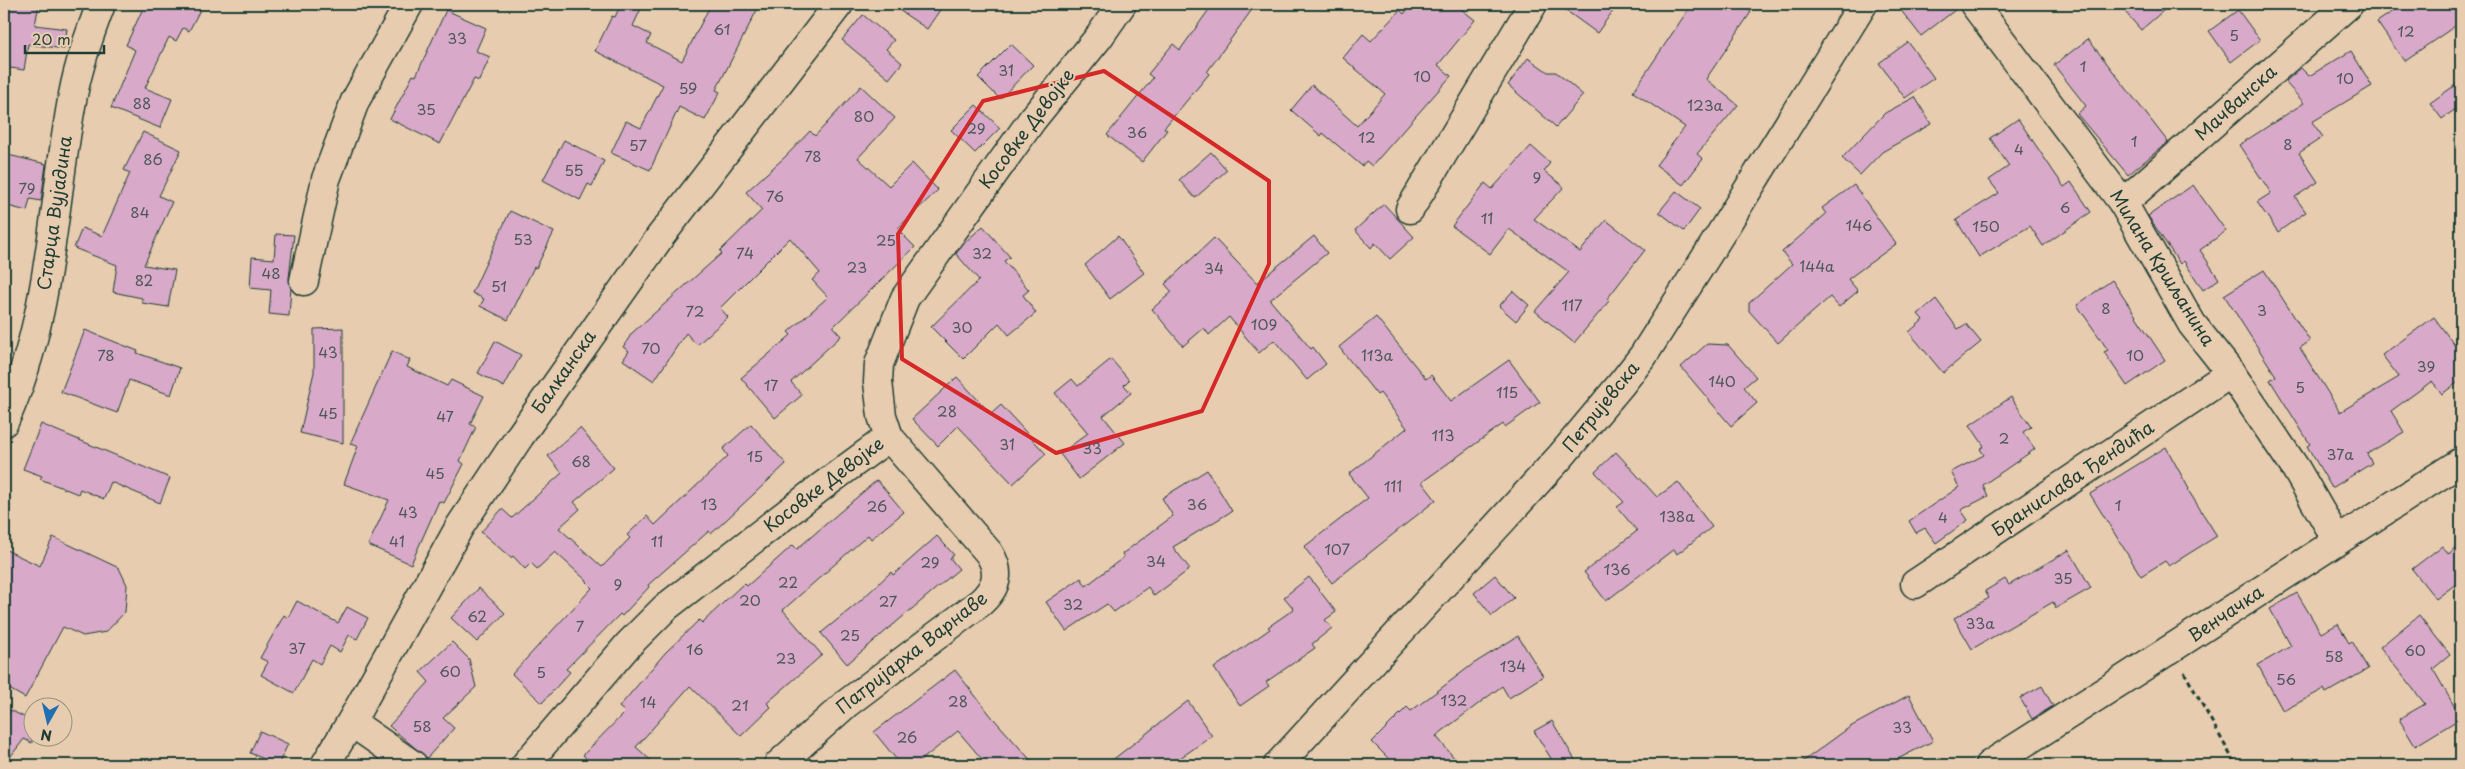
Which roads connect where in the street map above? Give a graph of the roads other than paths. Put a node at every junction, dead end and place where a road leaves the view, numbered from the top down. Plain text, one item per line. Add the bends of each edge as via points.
1 (101, 4) edge
2 (409, 4) edge
3 (839, 4) edge
4 (1122, 4) edge
5 (1533, 4) edge
6 (1863, 4) edge
7 (1974, 4) edge
8 (2349, 4) edge
9 (2123, 203) junction
10 (1410, 209) dead end
11 (304, 281) dead end
12 (2231, 373) junction
13 (4, 422) edge
14 (889, 437) junction
15 (2461, 462) edge
16 (2337, 540) junction
17 (1915, 584) dead end
18 (351, 722) junction
19 (324, 765) edge
20 (413, 765) edge
21 (525, 765) edge
22 (778, 765) edge
23 (1278, 765) edge
24 (1989, 765) edge

1 - 13 street, Старца Вујадина via 86,43 73,94 44,295 30,351
2 - 11 street via 355,101 329,170
3 - 18 street, Балканска via 660,237 520,436 460,526
4 - 14 street, Косовке Девојке via 1032,120 905,298 879,364 882,416
5 - 10 street
6 - 23 street, Петријевска via 1643,356 1561,456
7 - 9 street, Милана Кршљанина
8 - 9 street, Мачванска
9 - 12 street, Милана Кршљанина via 2192,324
12 - 16 street, Милана Кршљанина via 2296,469
12 - 17 street, Бранислава Ђендића
14 - 21 street, Косовке Девојке via 666,607 628,645
14 - 22 street, Патријарха Варнаве via 988,553 996,568 996,582 992,592 981,602 846,704
15 - 16 street, Венчачка
16 - 24 street, Венчачка via 2172,650
18 - 19 street, Балканска
18 - 20 street

